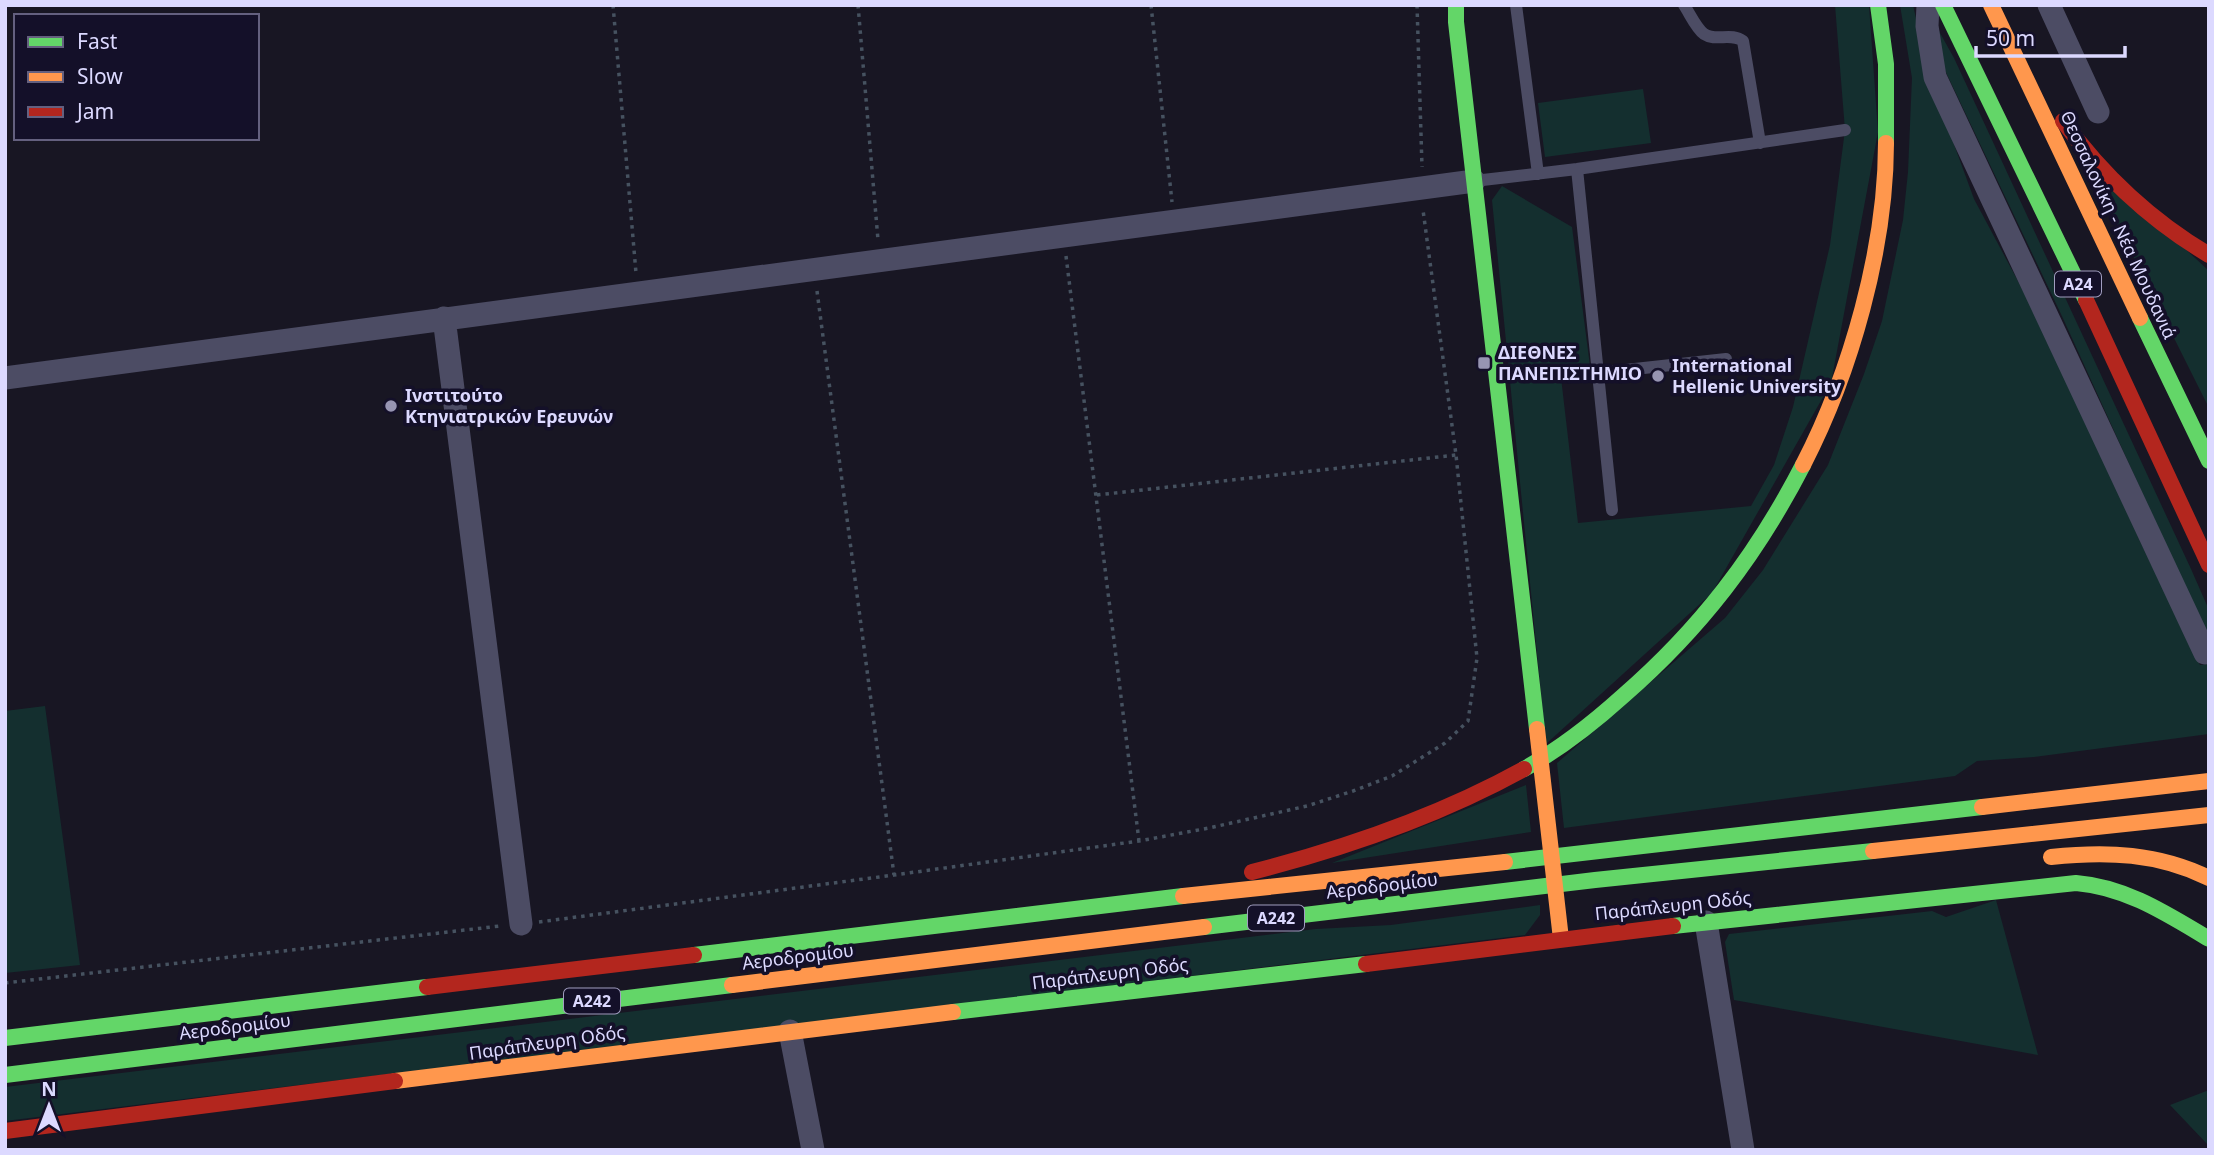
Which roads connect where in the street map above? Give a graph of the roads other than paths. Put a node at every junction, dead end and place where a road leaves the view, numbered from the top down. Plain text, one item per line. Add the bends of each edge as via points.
1 (1456, 5) edge
2 (1516, 5) edge
3 (1684, 5) edge
4 (1878, 5) edge
5 (1928, 5) edge
6 (1943, 5) edge
7 (1991, 5) edge
8 (2049, 5) edge
9 (2012, 47) junction
10 (2098, 112) dead end
11 (1844, 130) dead end
12 (1760, 143) junction
13 (1577, 169) junction
14 (1538, 174) junction
15 (1474, 181) junction
16 (2209, 256) edge
17 (444, 318) junction
18 (1726, 359) dead end
19 (1598, 373) junction
20 (5, 378) edge
21 (2209, 461) edge
22 (1612, 510) dead end
23 (2209, 565) edge
24 (2205, 653) dead end
25 (2201, 782) edge
26 (2203, 816) edge
27 (2039, 858) dead end
28 (2209, 878) edge
29 (1595, 880) junction
30 (1705, 885) dead end
31 (1131, 902) junction
32 (1706, 922) junction
33 (521, 924) road end
34 (1561, 939) junction
35 (2209, 939) edge
36 (790, 1031) junction
37 (5, 1038) edge
38 (5, 1075) edge
39 (5, 1131) edge
40 (813, 1150) edge
41 (1743, 1150) edge

1 - 15 main road
2 - 14 lane
3 - 12 lane via 1705,34 1743,41
4 - 31 main road via 1886,62 1883,202 1856,336 1833,404 1776,521 1693,630 1593,723 1539,760 1444,811 1371,838
5 - 24 street via 1935,77
6 - 23 main road, Α24
7 - 9 main road, Θεσσαλονίκη - Νέα Μουδανιά / Α24
8 - 10 street
9 - 16 main road via 2080,145 2146,213
9 - 21 main road, Θεσσαλονίκη - Νέα Μουδανιά / Α24
11 - 12 lane
12 - 13 lane
13 - 14 lane
13 - 19 lane
14 - 15 lane
15 - 17 street
15 - 34 main road
17 - 20 street
17 - 33 street
18 - 19 lane
19 - 22 lane
25 - 31 main road
26 - 29 main road
27 - 28 main road via 2137,854 2188,866
29 - 30 main road
29 - 38 main road, Αεροδρομίου / Α242
31 - 37 main road, Αεροδρομίου / Α242
32 - 34 main road, Παράπλευρη Οδός
32 - 35 main road, Παράπλευρη Οδός via 2078,882 2124,894
32 - 41 street
34 - 36 main road, Παράπλευρη Οδός
36 - 39 main road, Παράπλευρη Οδός
36 - 40 street

